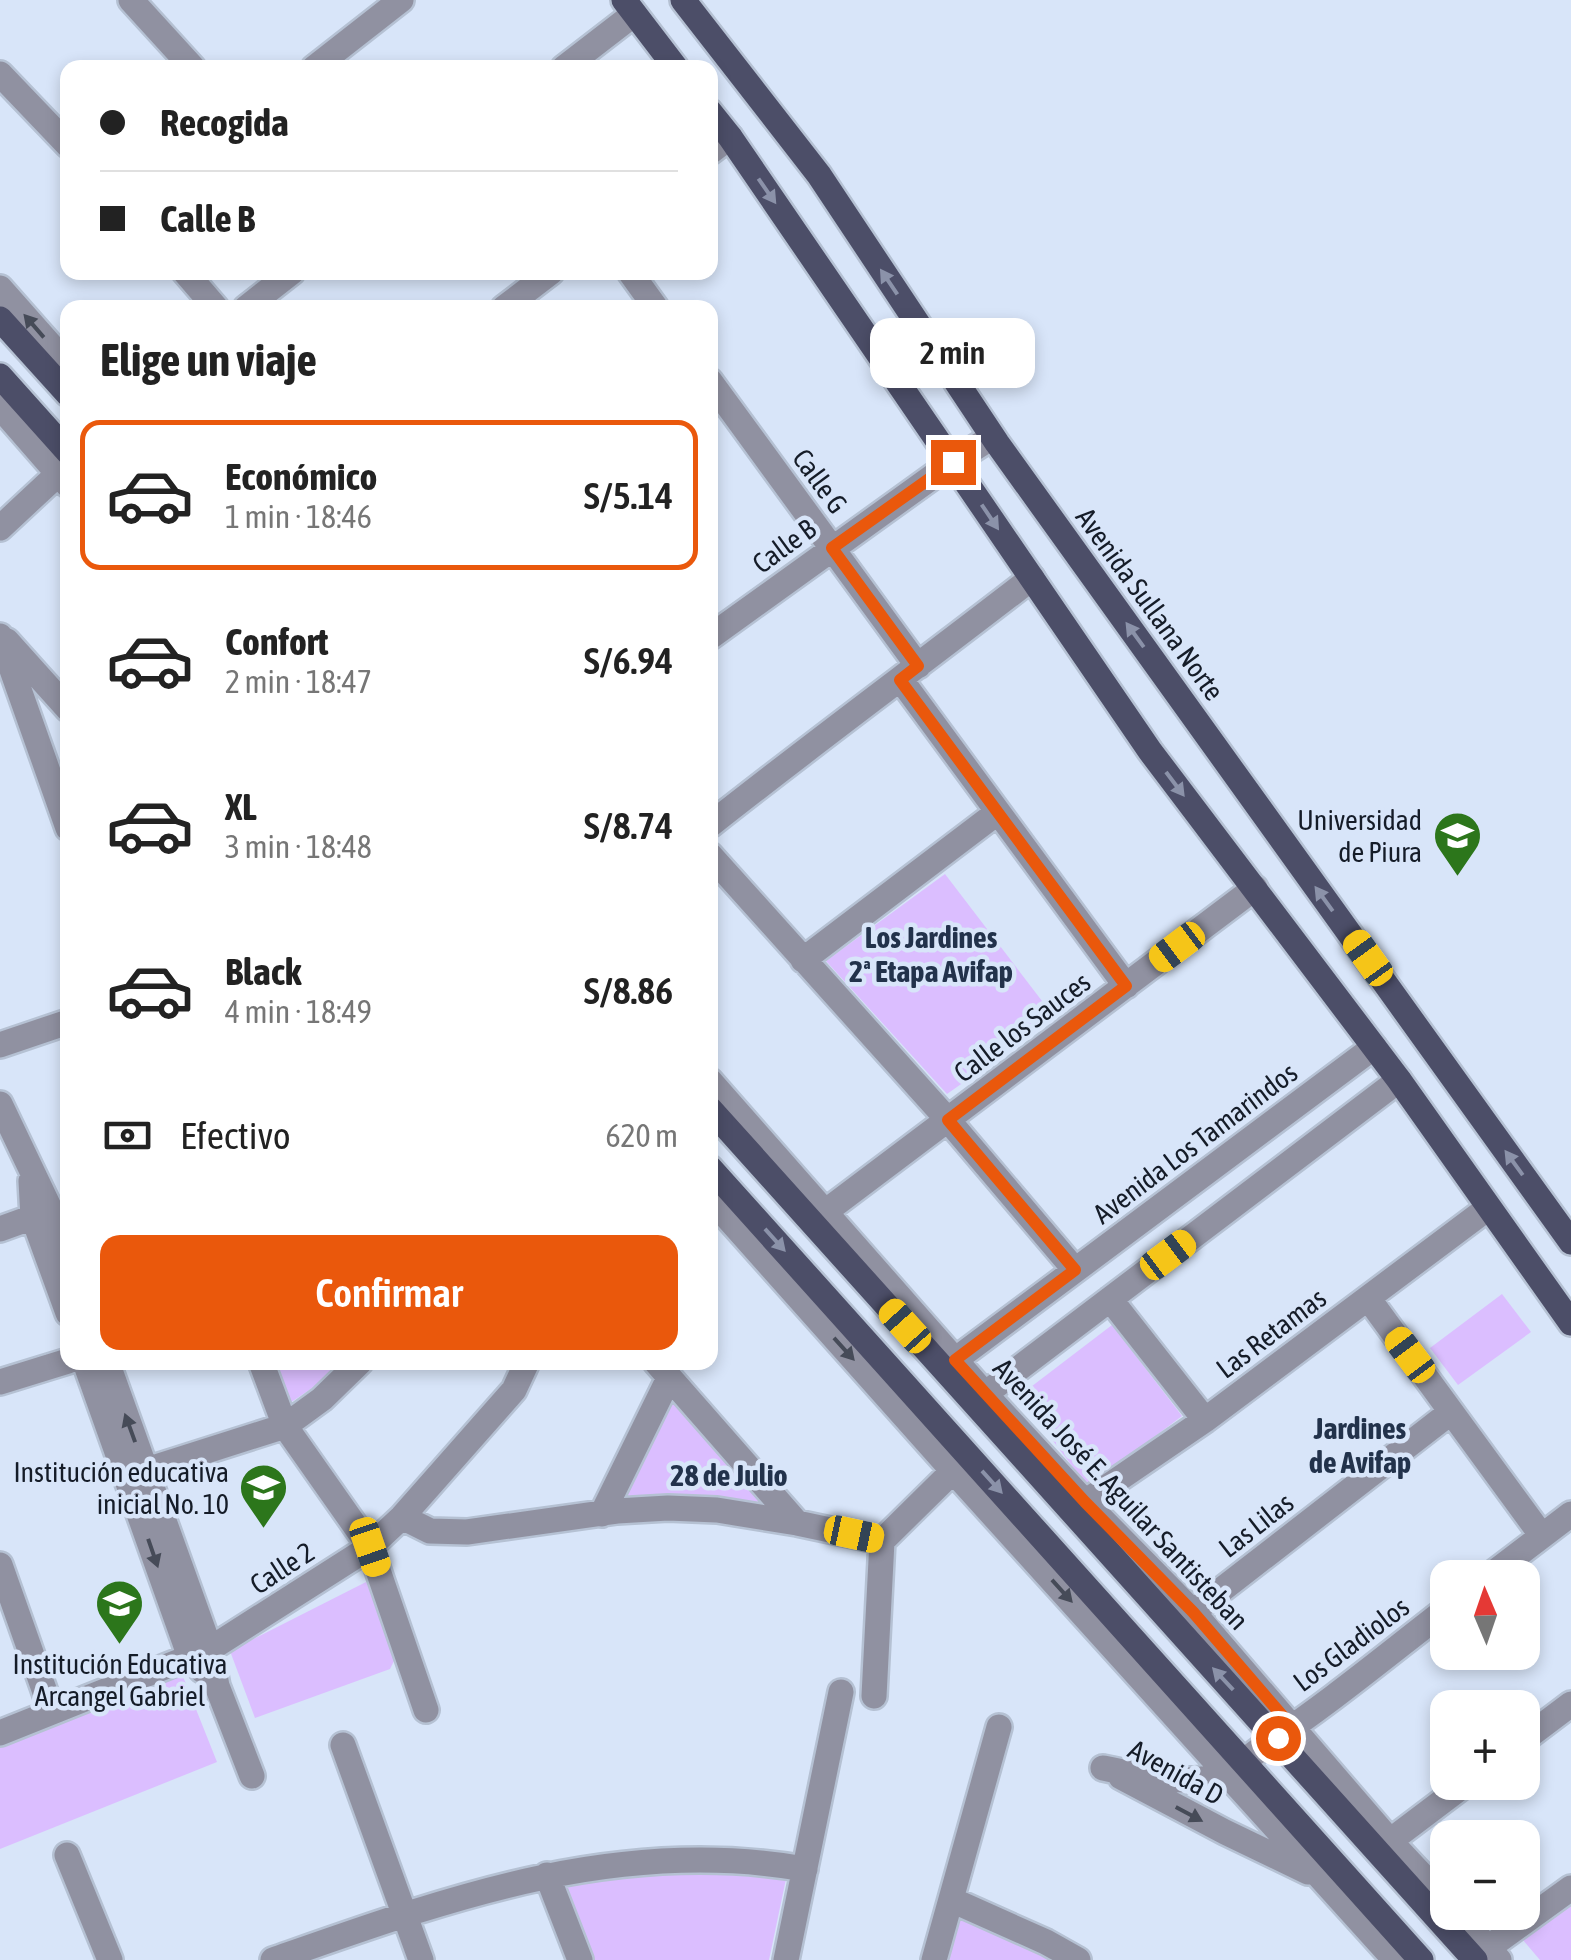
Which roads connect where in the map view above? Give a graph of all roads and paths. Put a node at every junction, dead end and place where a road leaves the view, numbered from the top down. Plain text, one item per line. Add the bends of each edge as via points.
1 (131, 0) edge
2 (401, 0) edge
3 (683, 0) edge
4 (634, 5) edge
5 (186, 60) edge
6 (324, 60) edge
7 (573, 60) edge
8 (671, 60) edge
9 (0, 74) edge
10 (60, 138) edge
11 (720, 145) edge
12 (192, 280) edge
13 (282, 280) edge
14 (541, 280) edge
15 (0, 288) edge
16 (209, 300) edge
17 (256, 300) edge
18 (514, 300) edge
19 (0, 319) edge
20 (60, 356) edge
21 (0, 376) edge
22 (60, 385) edge
23 (718, 391) edge
24 (0, 407) edge
25 (992, 437) junction
26 (953, 462) junction
27 (60, 465) edge
28 (60, 467) edge
29 (60, 475) edge
30 (0, 528) edge
31 (832, 548) junction
32 (1032, 578) junction
33 (718, 631) edge
34 (0, 635) edge
35 (909, 673) junction
36 (60, 701) edge
37 (60, 805) edge
38 (998, 812) junction
39 (718, 819) edge
40 (718, 864) edge
41 (1255, 888) junction
42 (804, 960) junction
43 (1126, 986) junction
44 (1411, 1019) junction
45 (60, 1025) edge
46 (0, 1045) edge
47 (1374, 1046) junction
48 (1436, 1053) junction
49 (1399, 1080) junction
50 (718, 1090) edge
51 (0, 1104) edge
52 (718, 1119) edge
53 (948, 1120) junction
54 (718, 1177) edge
55 (718, 1207) edge
56 (1488, 1208) junction
57 (825, 1212) junction
58 (42, 1214) junction
59 (0, 1229) edge
60 (1571, 1242) edge
61 (60, 1243) edge
62 (1075, 1270) junction
63 (60, 1283) edge
64 (1368, 1298) junction
65 (1110, 1299) junction
66 (1571, 1323) edge
67 (955, 1360) junction
68 (60, 1363) edge
69 (89, 1370) edge
70 (109, 1370) edge
71 (264, 1370) edge
72 (352, 1370) edge
73 (523, 1370) edge
74 (663, 1370) edge
75 (0, 1382) edge
76 (985, 1394) junction
77 (1451, 1412) junction
78 (1205, 1420) junction
79 (285, 1426) junction
80 (953, 1472) junction
81 (136, 1474) junction
82 (1085, 1502) junction
83 (602, 1514) junction
84 (1571, 1514) edge
85 (402, 1518) junction
86 (798, 1523) junction
87 (1542, 1536) junction
88 (882, 1540) junction
89 (370, 1547) junction
90 (1511, 1560) edge
91 (1511, 1560) edge
92 (0, 1565) edge
93 (1193, 1612) junction
94 (1430, 1622) edge
95 (200, 1653) junction
96 (840, 1692) dead end
97 (874, 1696) dead end
98 (1571, 1704) edge
99 (426, 1710) dead end
100 (52, 1712) junction
101 (999, 1727) dead end
102 (1540, 1727) edge
103 (0, 1732) edge
104 (1285, 1732) junction
105 (344, 1744) dead end
106 (1234, 1767) junction
107 (252, 1776) dead end
108 (1444, 1800) edge
109 (1390, 1841) junction
110 (66, 1854) dead end
111 (804, 1869) junction
112 (547, 1876) junction
113 (1430, 1884) edge
114 (1335, 1885) junction
115 (1571, 1888) edge
116 (952, 1900) junction
117 (405, 1914) junction
118 (1469, 1930) edge
119 (1487, 1956) edge
120 (110, 1960) edge
121 (273, 1960) edge
122 (421, 1960) edge
123 (580, 1960) edge
124 (786, 1960) edge
125 (934, 1960) edge
126 (1078, 1960) edge
127 (1395, 1960) edge
128 (1421, 1960) edge

1 - 5 street
2 - 6 street
25 -> 3 main road, Avenida Sullana Norte via 819,175
4 - 7 street
4 - 8 main road
9 - 10 street
11 -> 26 main road
12 - 16 street
13 - 17 street
14 - 18 street
20 -> 15 street
19 - 22 main road
21 - 27 main road
23 - 31 street, Calle G
24 - 28 street
25 - 26 street, Calle B
44 -> 25 main road, Avenida Sullana Norte
26 - 31 street, Calle B
26 -> 32 main road
29 - 30 street
31 - 33 street, Calle B
31 - 35 street, Calle G
32 - 35 street
32 -> 41 main road via 1150,751
34 - 36 street
34 - 37 street
35 - 38 street, Calle G
35 - 39 street
38 - 42 street
38 - 43 street, Calle G
40 - 42 street
41 - 43 street, Calle los Sauces
41 - 47 main road
42 - 53 street
43 - 53 street, Calle los Sauces
44 - 47 main road
44 - 48 main road, Avenida Sullana Norte
45 - 46 street
47 - 49 main road
47 - 62 street, Avenida Los Tamarindos
48 - 49 main road
60 -> 48 main road, Avenida Sullana Norte
49 - 56 main road
49 - 65 street
50 - 57 street, Avenida José E. Aguilar Santisteban
51 - 58 street via 30,1166
104 -> 52 main road, Avenida José E. Aguilar Santisteban via 1160,1610
53 - 57 street, Calle los Sauces
53 - 62 street
54 -> 106 main road
55 -> 80 street
56 - 64 street, Las Retamas
56 - 66 main road
57 - 67 street, Avenida José E. Aguilar Santisteban
58 - 59 street
58 - 61 street
58 - 63 street
62 - 67 street, Avenida Los Tamarindos
64 - 77 street
64 - 78 street, Las Retamas
65 - 76 street
65 - 78 street
67 - 76 street, Avenida José E. Aguilar Santisteban
68 - 75 street
69 - 81 street
81 -> 70 street
71 - 79 street
72 - 79 street
73 - 85 street, Calle 2 via 514,1390
74 - 83 street
74 - 86 street
76 - 82 street, Avenida José E. Aguilar Santisteban
77 - 87 street
77 - 93 street, Las Lilas
78 - 82 street, Las Retamas
79 - 81 street
79 - 89 street
80 - 88 street
80 -> 106 street
81 - 95 street
82 - 93 street, Avenida José E. Aguilar Santisteban
83 - 85 street via 467,1532 430,1532
83 - 86 street via 717,1510
84 - 87 street
84 - 91 street
85 - 89 street, Calle 2
86 - 88 street
87 - 90 street
88 - 97 street
89 - 95 street, Calle 2
89 - 99 street
92 - 100 street
93 - 104 street, Avenida José E. Aguilar Santisteban
94 - 104 street, Avenida D
95 - 100 street, Calle 2
95 - 107 street
96 - 111 street
98 - 102 street
100 - 103 street, Calle 2
101 - 116 street
104 - 106 street, Avenida D
104 - 109 street, Avenida José E. Aguilar Santisteban
104 - 119 main road, Avenida José E. Aguilar Santisteban
105 - 117 street
106 - 114 main road
106 -> 114 street, Avenida D via 1194,1779 1103,1768
108 - 109 street
109 - 113 street, Avenida José E. Aguilar Santisteban
110 - 120 street
111 - 112 street via 679,1860
111 - 124 street
112 - 117 street
112 - 123 street
114 - 127 street
114 - 128 main road
115 - 119 street
116 - 125 street
116 - 126 street
117 - 121 street
117 - 122 street
118 - 119 street

